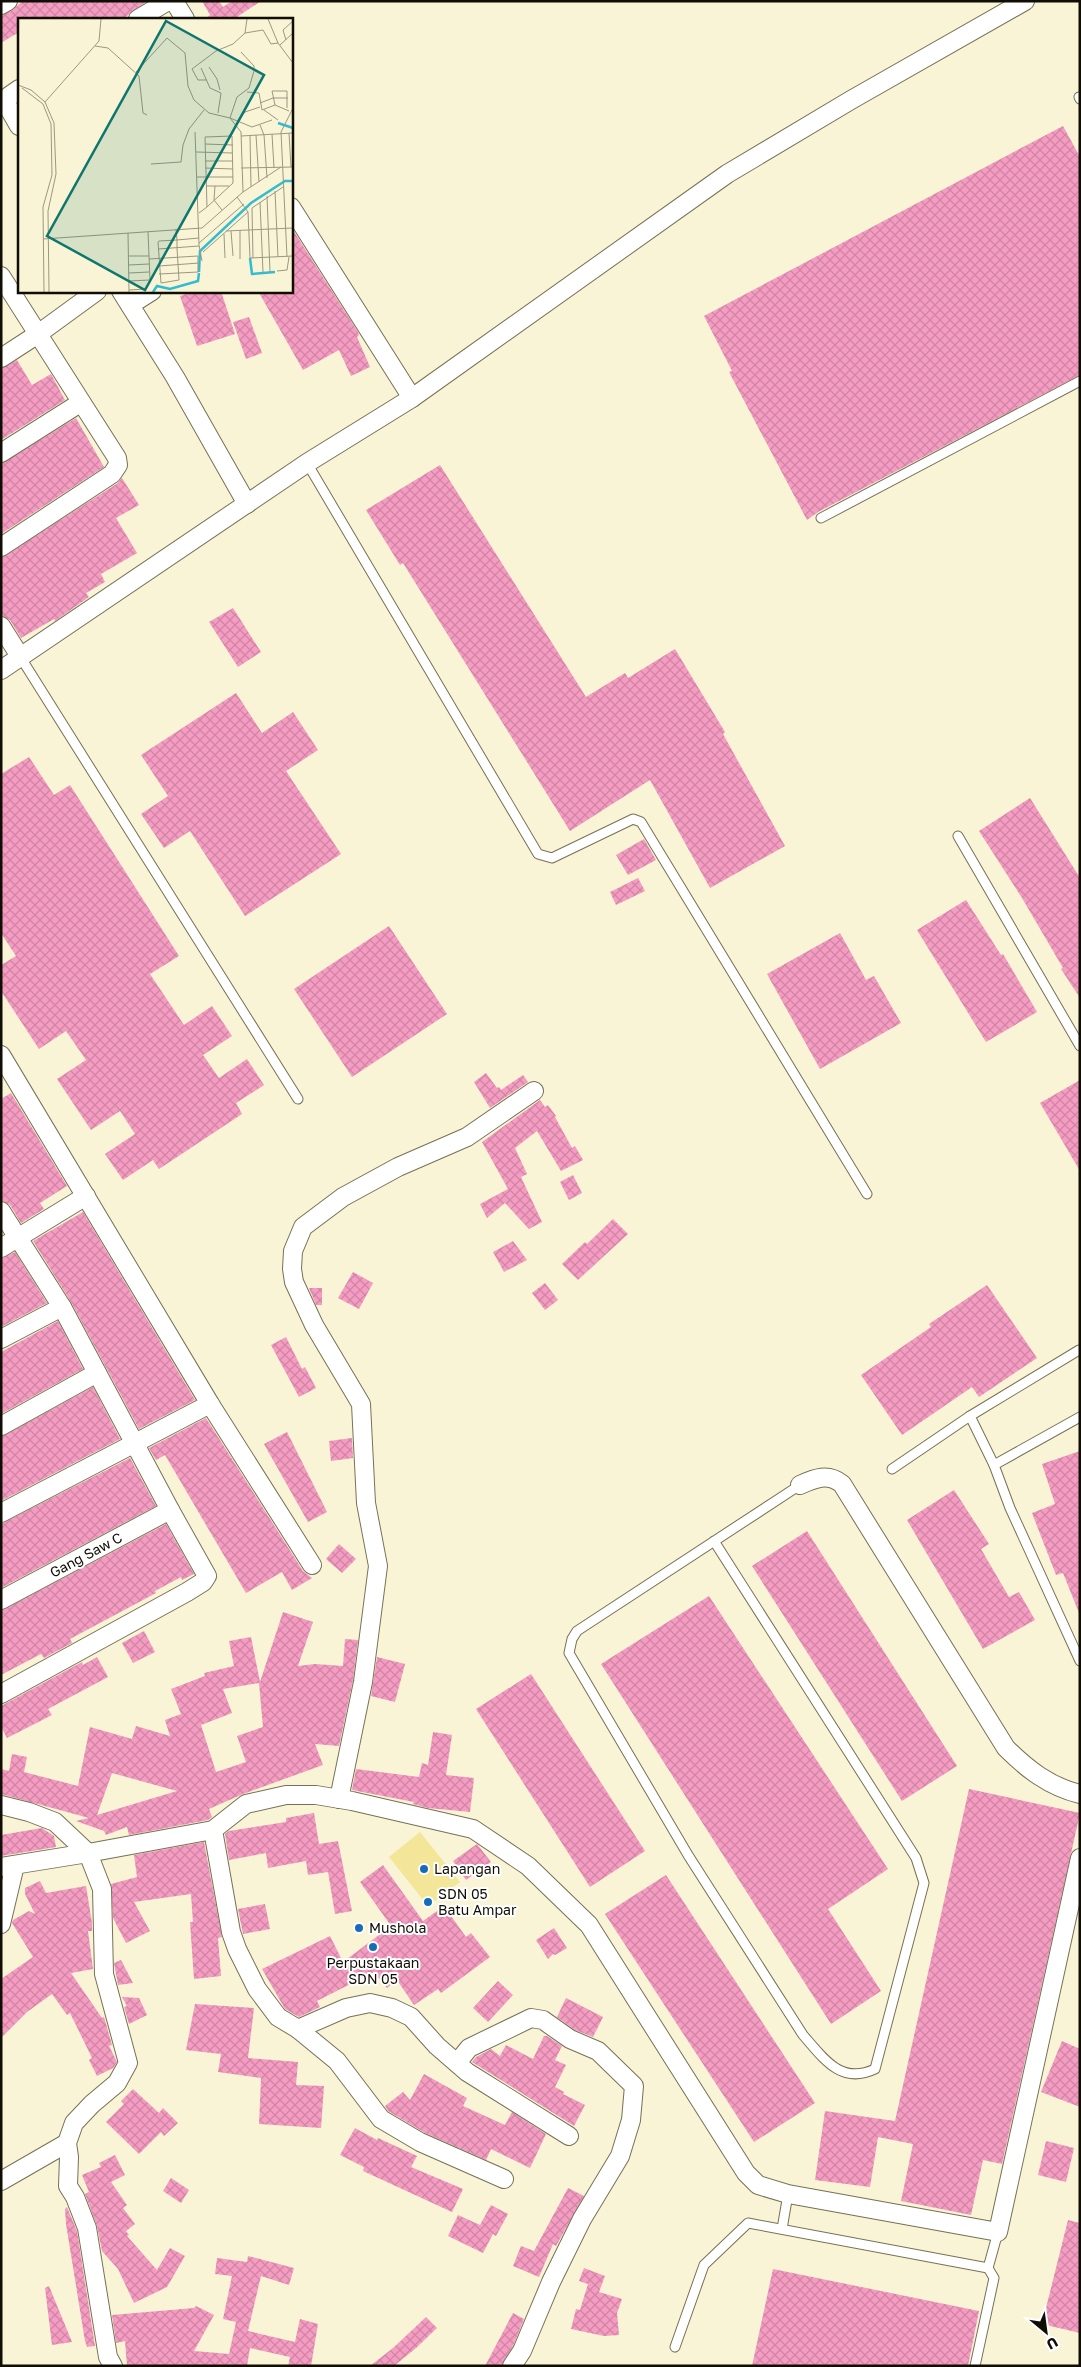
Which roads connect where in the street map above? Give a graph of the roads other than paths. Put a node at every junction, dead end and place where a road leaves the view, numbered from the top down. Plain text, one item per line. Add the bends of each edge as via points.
1 (8, 1) edge
2 (168, 1) edge
3 (174, 1) edge
4 (1025, 1) edge
5 (1, 5) edge
6 (140, 18) edge
7 (184, 18) edge
8 (18, 89) edge
9 (18, 124) edge
10 (292, 209) edge
11 (1, 276) edge
12 (95, 292) edge
13 (148, 292) edge
14 (125, 298) edge
15 (38, 334) junction
16 (1, 358) edge
17 (1080, 382) edge
18 (412, 398) junction
19 (80, 403) junction
20 (1, 453) edge
21 (307, 463) junction
22 (247, 504) junction
23 (821, 518) dead end
24 (1, 547) edge
25 (1, 626) edge
26 (21, 658) junction
27 (1, 670) edge
28 (958, 836) dead end
29 (1080, 1046) edge
30 (1, 1055) edge
31 (534, 1091) dead end
32 (298, 1099) dead end
33 (867, 1194) dead end
34 (86, 1196) junction
35 (1, 1211) edge
36 (18, 1239) junction
37 (1, 1248) edge
38 (62, 1307) junction
39 (1, 1340) edge
40 (1079, 1350) edge
41 (97, 1373) junction
42 (210, 1404) junction
43 (970, 1416) junction
44 (1080, 1417) edge
45 (1, 1426) edge
46 (134, 1444) junction
47 (994, 1465) junction
48 (892, 1469) dead end
49 (800, 1485) joint
50 (170, 1510) junction
51 (1, 1514) edge
52 (714, 1541) junction
53 (312, 1565) dead end
54 (1, 1600) edge
55 (1080, 1661) edge
56 (1, 1694) edge
57 (1080, 1794) edge
58 (339, 1798) junction
59 (1, 1804) edge
60 (213, 1830) junction
61 (88, 1853) junction
62 (1080, 1858) edge
63 (8, 1866) edge
64 (1, 1924) edge
65 (298, 2029) junction
66 (457, 2062) junction
67 (569, 2136) dead end
68 (67, 2143) junction
69 (504, 2179) dead end
70 (1, 2181) edge
71 (788, 2194) junction
72 (782, 2229) junction
73 (998, 2232) junction
74 (988, 2268) junction
75 (675, 2347) dead end
76 (113, 2366) edge
77 (512, 2366) edge
78 (975, 2366) edge

1 - 5 street
2 - 6 street
3 - 7 street
4 - 18 street via 727,174
8 - 9 street via 8,96 7,105
10 - 18 street
11 - 15 street
12 - 15 street
13 - 14 street
14 - 22 street via 175,377
15 - 16 street
15 - 19 street
17 - 23 lane
18 - 21 street
19 - 20 street
19 - 24 street via 116,458 116,469
21 - 22 street
21 - 33 lane via 538,854 552,858 633,819 641,822
22 - 26 street
25 - 26 street
26 - 27 street
26 - 32 lane
28 - 29 lane
30 - 34 street
31 - 58 street via 467,1137 398,1167 343,1197 303,1227 293,1251 294,1282 314,1325 361,1404 366,1503 378,1566 364,1682
34 - 36 street
34 - 42 street
35 - 36 street
36 - 37 street
36 - 38 street
38 - 39 street
38 - 41 street
40 - 43 lane
41 - 45 street
41 - 46 street
42 - 46 street
42 - 53 street
43 - 47 lane
43 - 48 lane
44 - 47 lane
46 - 50 street
46 - 51 street
47 - 55 lane via 1010,1508
49 - 52 lane
49 - 57 street via 817,1477 836,1479 842,1484 1006,1748 1028,1769 1051,1784
50 - 54 street, Gang Saw C
50 - 56 street via 206,1572 206,1579
52 - 52 lane via 577,1631 569,1653 688,1855 804,2035 816,2051 843,2073 861,2076 875,2069 924,1883 916,1858
58 - 60 street via 286,1795 246,1804
58 - 71 street via 473,1829 528,1866 589,1924 746,2173 758,2185
59 - 61 street via 56,1822
60 - 61 street
60 - 65 street via 231,1932 237,1949 257,1989 278,2017
61 - 63 street
61 - 68 street via 102,1889 104,1974 128,2063 117,2083 74,2123
62 - 73 street
63 - 64 street
65 - 66 street via 346,2008 370,2003 392,2008 410,2017
65 - 69 street via 337,2061 381,2119 420,2142
66 - 67 street via 467,2072
66 - 77 street via 469,2048 531,2018 543,2020 570,2039 598,2051 634,2086 631,2120 620,2156 582,2219 522,2351
68 - 70 street
68 - 76 street via 70,2157 68,2186 87,2228 108,2357
71 - 72 lane
71 - 73 street
72 - 74 lane
72 - 75 lane via 748,2223 704,2265
73 - 74 lane
74 - 78 lane via 994,2278

